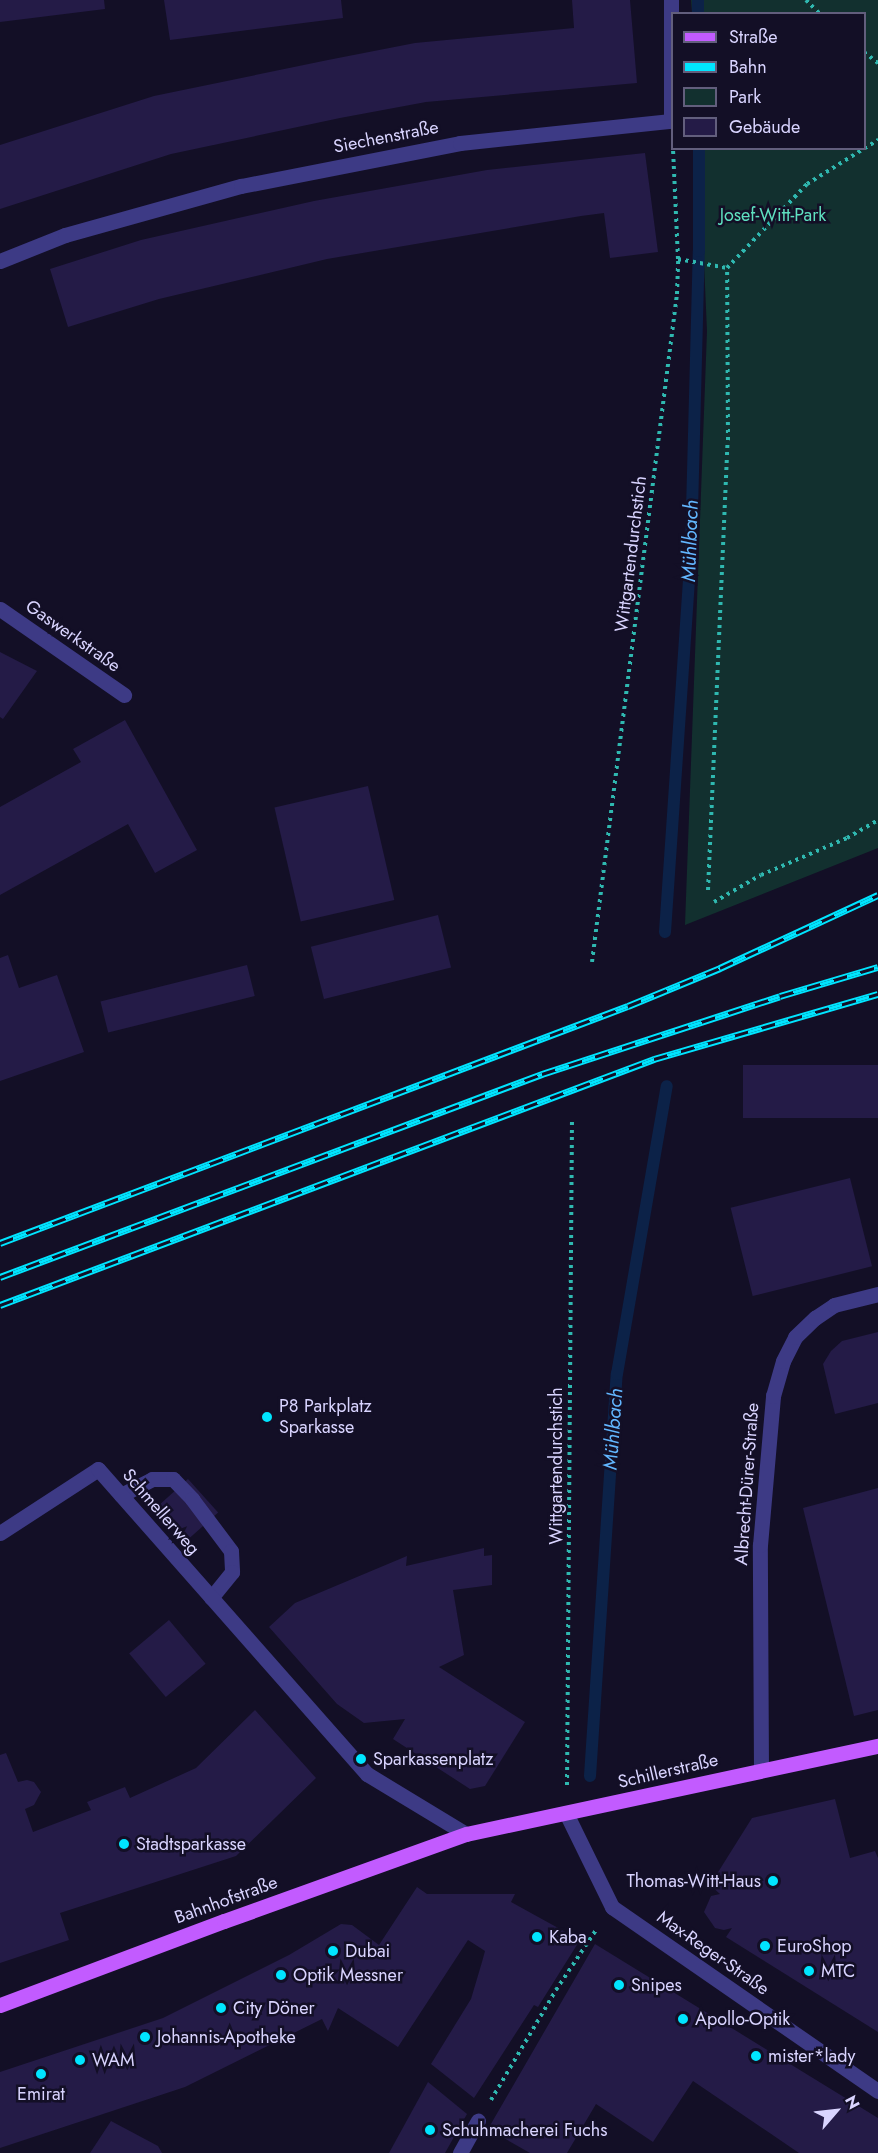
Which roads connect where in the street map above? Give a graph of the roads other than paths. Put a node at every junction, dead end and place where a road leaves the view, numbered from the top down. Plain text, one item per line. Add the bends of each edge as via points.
1 (671, 0) edge
2 (0, 261) edge
3 (0, 609) edge
4 (124, 695) dead end
5 (878, 1294) edge
6 (121, 1495) junction
7 (0, 1533) edge
8 (210, 1598) junction
9 (878, 1746) edge
10 (761, 1770) junction
11 (567, 1813) junction
12 (466, 1834) junction
13 (0, 2005) edge
14 (878, 2091) edge
15 (478, 2121) road end
16 (460, 2153) edge

1 - 2 street, Siechenstraße via 671,121 460,143 240,186 64,235
3 - 4 street, Gaswerkstraße
5 - 10 street, Albrecht-Dürer-Straße via 834,1305 795,1337 773,1396 760,1535
6 - 7 street, Schmellerweg via 98,1469
6 - 8 street, Schmellerweg
6 - 8 street via 152,1479 173,1479 192,1499 231,1551 232,1572
8 - 12 street, Schmellerweg via 367,1774
9 - 10 main road, Schillerstraße
10 - 11 main road, Schillerstraße
11 - 12 main road, Schillerstraße
11 - 14 street, Max-Reger-Straße via 612,1907
12 - 13 main road, Bahnhofstraße
15 - 16 street

